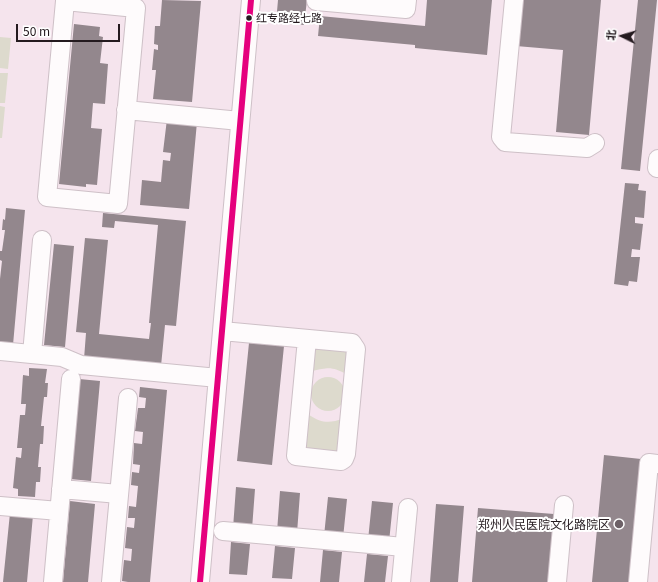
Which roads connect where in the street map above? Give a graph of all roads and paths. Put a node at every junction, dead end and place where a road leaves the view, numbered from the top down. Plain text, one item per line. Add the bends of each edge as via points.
1 (251, 0) edge
2 (407, 0) edge
3 (514, 0) edge
4 (316, 1) dead end
5 (126, 110) junction
6 (240, 121) junction
7 (596, 143) dead end
8 (658, 159) edge
9 (658, 168) edge
10 (42, 240) dead end
11 (222, 331) junction
12 (306, 339) junction
13 (0, 351) edge
14 (32, 354) junction
15 (218, 378) junction
16 (71, 379) dead end
17 (128, 398) dead end
18 (658, 464) edge
19 (61, 489) junction
20 (119, 494) junction
21 (564, 505) dead end
22 (0, 506) edge
23 (408, 508) dead end
24 (59, 511) junction
25 (222, 531) dead end
26 (404, 547) junction
27 (53, 582) edge
28 (111, 582) edge
29 (200, 582) edge
30 (401, 582) edge
31 (557, 582) edge
32 (638, 582) edge

1 - 6 street
2 - 4 street via 406,9
3 - 7 street via 501,137 505,142 587,148
5 - 5 street via 118,204 47,197 65,1 136,8
5 - 6 street
6 - 11 street
8 - 9 street
10 - 14 street
11 - 12 street
11 - 15 street
12 - 12 street via 352,343 356,349 346,454 341,461 296,456
13 - 14 street
14 - 15 street via 62,357 81,365
15 - 29 street
16 - 19 street
17 - 20 street
18 - 32 street via 649,463
19 - 20 street
19 - 24 street
20 - 28 street
21 - 31 street
22 - 24 street
23 - 26 street
24 - 27 street
25 - 26 street
26 - 30 street

